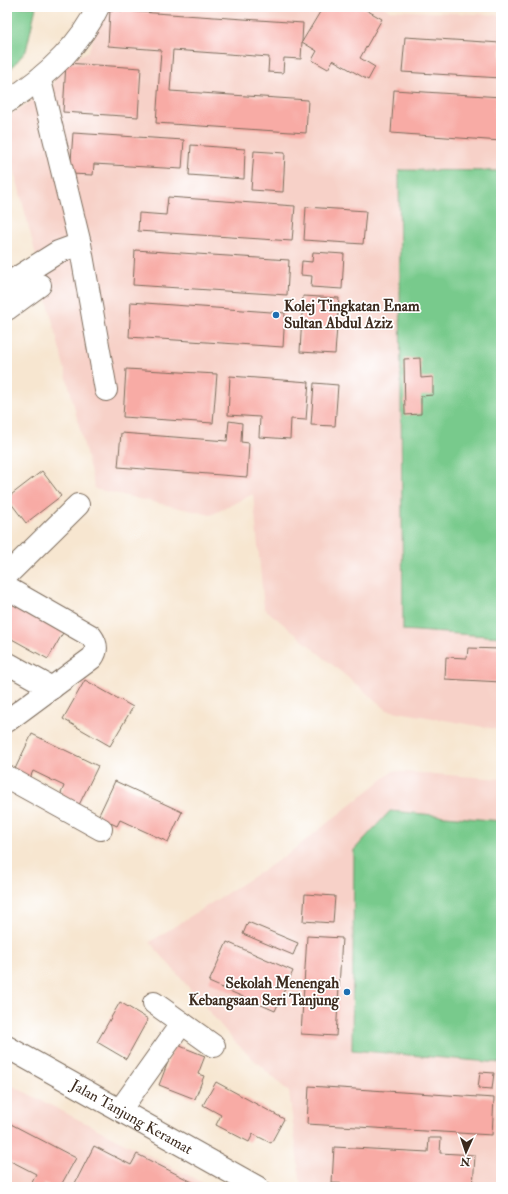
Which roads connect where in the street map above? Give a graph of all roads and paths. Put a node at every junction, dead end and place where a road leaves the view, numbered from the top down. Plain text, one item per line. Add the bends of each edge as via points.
1 (98, 7) edge
2 (40, 80) junction
3 (7, 102) edge
4 (80, 244) junction
5 (9, 279) edge
6 (40, 285) dead end
7 (7, 309) edge
8 (106, 390) dead end
9 (78, 505) dead end
10 (7, 576) edge
11 (7, 588) edge
12 (7, 663) edge
13 (52, 688) junction
14 (7, 722) edge
15 (7, 778) edge
16 (101, 829) dead end
17 (154, 1003) dead end
18 (182, 1023) junction
19 (214, 1046) dead end
20 (7, 1047) edge
21 (120, 1110) junction
22 (257, 1187) edge

1 - 2 street via 76,44
2 - 3 street
2 - 4 street
4 - 5 street via 58,252
4 - 8 street
6 - 7 street
9 - 10 street
11 - 13 street via 91,636 95,641 95,653 92,658
12 - 13 street
13 - 14 street
15 - 16 street
17 - 18 street
18 - 19 street
18 - 21 street
20 - 21 street, Jalan Tanjung Keramat
21 - 22 street, Jalan Tanjung Keramat

